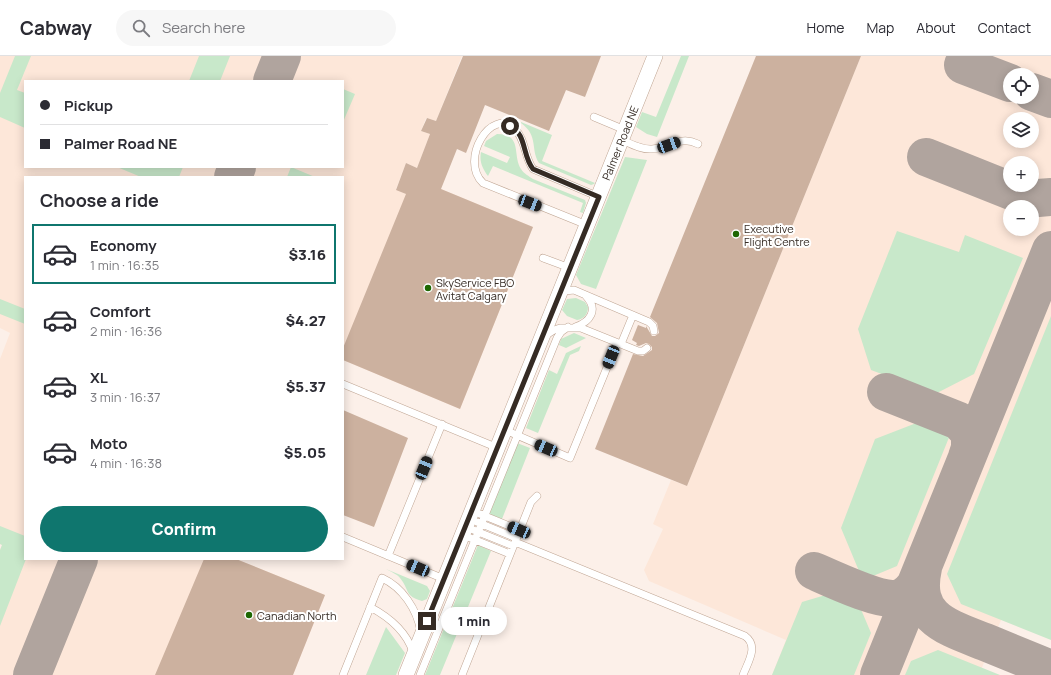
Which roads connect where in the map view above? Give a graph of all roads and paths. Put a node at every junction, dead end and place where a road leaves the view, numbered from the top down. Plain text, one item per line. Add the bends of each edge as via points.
1 (655, 56) edge
2 (594, 117) dead end
3 (624, 135) junction
4 (698, 144) dead end
5 (599, 197) junction
6 (587, 225) junction
7 (543, 258) dead end
8 (570, 268) junction
9 (585, 295) junction
10 (558, 297) junction
11 (633, 315) junction
12 (570, 327) junction
13 (654, 331) dead end
14 (541, 339) junction
15 (619, 344) junction
16 (647, 348) dead end
17 (344, 384) edge
18 (442, 424) junction
19 (511, 433) junction
20 (498, 448) junction
21 (537, 496) dead end
22 (474, 525) junction
23 (519, 530) junction
24 (344, 537) edge
25 (514, 542) junction
26 (510, 554) junction
27 (388, 556) junction
28 (444, 579) junction
29 (370, 607) junction
30 (422, 635) junction
31 (414, 654) junction
32 (343, 675) edge
33 (406, 675) edge
34 (420, 675) edge
35 (462, 675) edge
36 (742, 675) edge

1 - 3 street, Palmer Road NE
2 - 3 lane
3 - 4 lane via 636,146 651,149 685,140
3 - 5 street, Palmer Road NE
5 - 6 street, Palmer Road NE
5 - 6 lane via 533,169 519,134 513,127 497,125 482,135 473,162 476,174 483,183
6 - 8 street, Palmer Road NE
7 - 8 lane
8 - 10 street, Palmer Road NE
9 - 10 lane via 570,290
9 - 11 lane
9 - 12 lane via 592,304 590,318 584,323
10 - 14 street, Palmer Road NE
11 - 13 lane via 652,324
11 - 15 lane
12 - 14 lane via 554,330
12 - 15 lane via 581,328
12 - 19 lane via 557,338
14 - 19 street, Palmer Road NE
15 - 16 lane via 640,352
15 - 19 lane via 570,458
17 - 18 lane
18 - 20 lane
18 - 27 lane
19 - 20 street, Palmer Road NE
19 - 22 lane
20 - 22 street, Palmer Road NE
21 - 23 lane via 530,502
22 - 23 lane
22 - 25 lane
22 - 26 lane
22 - 28 street, Palmer Road NE
22 - 34 lane
23 - 25 lane
24 - 27 lane
25 - 26 lane
25 - 36 lane via 745,636 752,647 752,652
26 - 35 lane
27 - 28 lane
28 - 30 street, Palmer Road NE
29 - 30 lane via 382,578 390,582 404,594
29 - 31 lane via 398,627 407,638
29 - 32 lane
30 - 31 street, Palmer Road NE
31 - 33 street, Palmer Road NE

